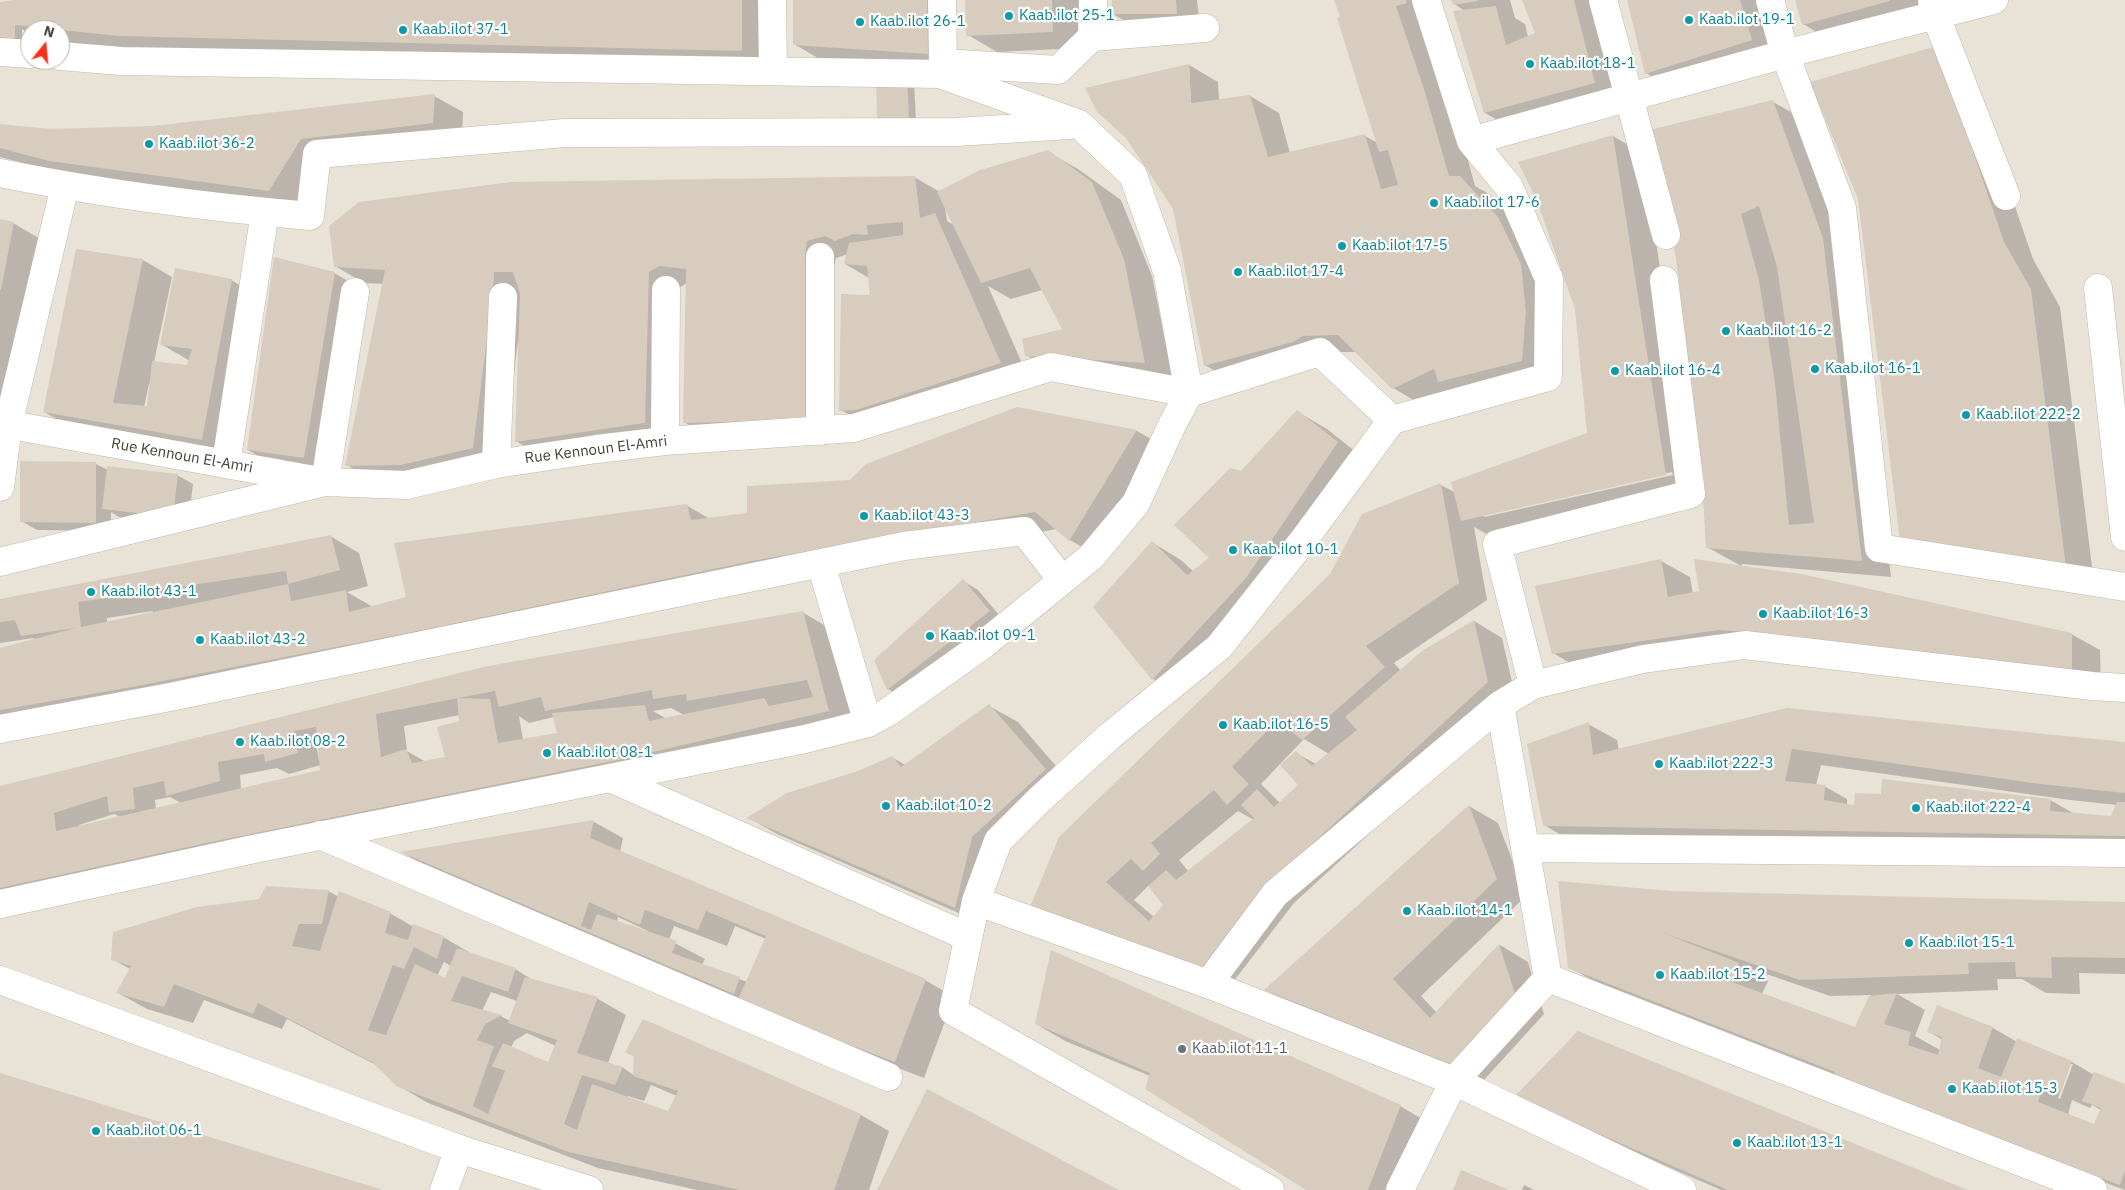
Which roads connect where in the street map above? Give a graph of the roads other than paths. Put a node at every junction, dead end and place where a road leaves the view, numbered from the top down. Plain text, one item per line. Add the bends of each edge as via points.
1 (772, 0) edge
2 (942, 0) edge
3 (1093, 0) edge
4 (1426, 0) edge
5 (1603, 0) edge
6 (1770, 0) edge
7 (1994, 0) edge
8 (1934, 7) edge
9 (1205, 28) dead end
10 (1092, 37) junction
11 (0, 52) edge
12 (20, 53) edge
13 (1786, 54) junction
14 (70, 57) edge
15 (941, 68) junction
16 (774, 70) junction
17 (1628, 97) junction
18 (1080, 124) junction
19 (1471, 141) junction
20 (0, 173) edge
21 (65, 186) junction
22 (2006, 196) dead end
23 (265, 212) junction
24 (1666, 235) dead end
25 (820, 257) dead end
26 (1664, 280) dead end
27 (2098, 288) dead end
28 (666, 290) dead end
29 (355, 292) dead end
30 (503, 297) dead end
31 (1189, 393) junction
32 (1392, 420) junction
33 (4, 424) edge
34 (820, 431) junction
35 (665, 440) junction
36 (226, 463) junction
37 (496, 464) junction
38 (325, 482) junction
39 (0, 487) edge
40 (2125, 537) edge
41 (0, 562) edge
42 (821, 564) junction
43 (1062, 580) junction
44 (2125, 588) edge
45 (1532, 685) junction
46 (2125, 688) edge
47 (1500, 705) junction
48 (868, 723) junction
49 (0, 729) edge
50 (610, 778) junction
51 (320, 835) junction
52 (1525, 848) junction
53 (2125, 853) edge
54 (976, 901) junction
55 (0, 904) edge
56 (968, 937) junction
57 (1548, 978) junction
58 (0, 980) edge
59 (1208, 984) junction
60 (888, 1077) dead end
61 (1454, 1080) junction
62 (459, 1149) junction
63 (444, 1190) edge
64 (589, 1190) edge
65 (1270, 1190) edge
66 (1400, 1190) edge
67 (1682, 1190) edge
68 (2093, 1190) edge

1 - 16 street
2 - 15 street
3 - 10 street
4 - 19 street
5 - 17 street
6 - 13 street
7 - 8 street
8 - 13 street
8 - 22 street
9 - 10 street
10 - 15 street via 1058,70
11 - 12 street
13 - 17 street
13 - 44 street via 1842,208 1879,548
14 - 16 street via 121,61
15 - 16 street
15 - 18 street
17 - 19 street
17 - 24 street
18 - 23 street via 956,132 565,133 317,154 310,216
18 - 31 street via 1133,175 1167,271
19 - 32 street via 1509,187 1549,279 1548,377
20 - 21 street
21 - 23 street
21 - 33 street
23 - 36 street
25 - 34 street
26 - 45 street via 1691,494 1497,544
27 - 40 street
28 - 35 street
29 - 38 street
30 - 37 street
31 - 32 street via 1320,352
31 - 34 street, Rue Kennoun El-Amri via 1051,368 854,428
31 - 43 street via 1136,503 1091,557
32 - 54 street via 1218,648 1111,735 998,841
33 - 36 street, Rue Kennoun El-Amri
33 - 39 street
34 - 35 street, Rue Kennoun El-Amri
35 - 37 street, Rue Kennoun El-Amri
36 - 38 street, Rue Kennoun El-Amri
37 - 38 street, Rue Kennoun El-Amri via 406,485
38 - 41 street
42 - 43 street via 904,546 1024,531
42 - 48 street
42 - 49 street
43 - 48 street via 984,644
45 - 46 street via 1643,659 1745,645
45 - 47 street
47 - 52 street
47 - 59 street via 1275,894
48 - 50 street via 805,739
50 - 51 street
50 - 56 street
51 - 55 street
51 - 60 street
52 - 53 street
52 - 57 street
54 - 56 street
54 - 59 street
56 - 65 street via 953,1011
57 - 61 street
57 - 68 street
58 - 62 street
59 - 61 street
61 - 66 street
61 - 67 street
62 - 63 street
62 - 64 street

